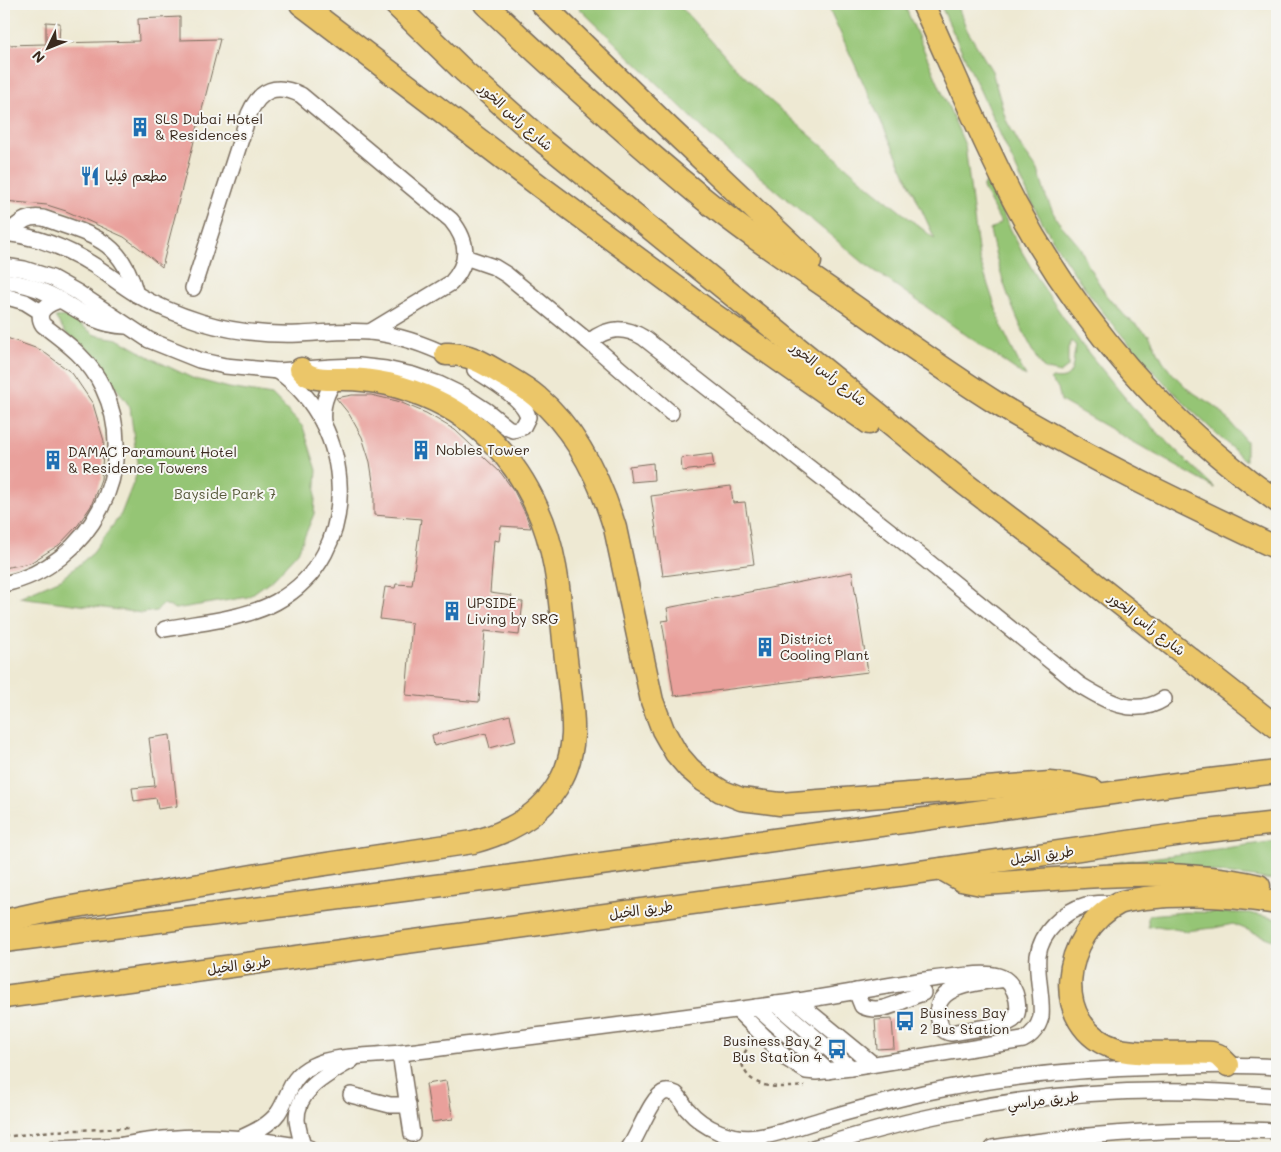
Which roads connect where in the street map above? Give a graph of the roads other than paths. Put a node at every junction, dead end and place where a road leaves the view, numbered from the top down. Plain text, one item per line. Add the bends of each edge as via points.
1 (301, 4) edge
2 (395, 4) edge
3 (485, 4) edge
4 (542, 4) edge
5 (923, 4) edge
6 (6, 233) edge
7 (465, 257) junction
8 (4, 266) edge
9 (4, 281) edge
10 (193, 288) dead end
11 (136, 294) junction
12 (4, 296) edge
13 (61, 300) junction
14 (41, 312) junction
15 (863, 312) junction
16 (125, 326) junction
17 (370, 332) junction
18 (590, 342) junction
19 (446, 354) junction
20 (301, 369) junction
21 (278, 371) junction
22 (336, 379) junction
23 (671, 413) dead end
24 (323, 424) junction
25 (965, 484) junction
26 (1277, 501) edge
27 (1277, 548) edge
28 (4, 584) edge
29 (165, 629) dead end
30 (1164, 699) dead end
31 (1277, 727) edge
32 (1277, 772) edge
33 (1103, 795) junction
34 (1277, 823) edge
35 (942, 869) junction
36 (1277, 890) edge
37 (1121, 902) junction
38 (1277, 903) edge
39 (4, 920) edge
40 (4, 941) edge
41 (1005, 979) junction
42 (901, 983) junction
43 (856, 992) junction
44 (923, 993) junction
45 (4, 997) edge
46 (796, 1001) junction
47 (776, 1004) junction
48 (756, 1007) junction
49 (737, 1010) junction
50 (937, 1014) junction
51 (400, 1053) junction
52 (356, 1057) junction
53 (873, 1064) junction
54 (1228, 1065) junction
55 (1277, 1067) edge
56 (852, 1068) junction
57 (828, 1071) junction
58 (351, 1095) dead end
59 (1277, 1096) edge
60 (408, 1105) junction
61 (1277, 1131) edge
62 (412, 1134) dead end
63 (243, 1137) junction
64 (123, 1145) junction
65 (54, 1148) edge
66 (201, 1148) edge
67 (306, 1148) edge
68 (629, 1148) edge
69 (813, 1148) edge
70 (993, 1148) edge

1 - 25 highway via 710,312 836,401
2 - 25 highway, شارع رأس الخور via 544,142
3 - 15 highway via 700,196
4 - 15 highway
5 - 26 highway via 1011,195 1045,254 1082,308 1168,412
6 - 11 street via 45,241 71,252
6 - 11 street via 34,216 97,238 122,260 130,272
7 - 10 street via 460,231 451,220 301,95 289,89 276,88 254,102 249,114
7 - 17 street via 458,275 451,282
7 - 18 street via 507,275
8 - 16 street via 52,278
9 - 13 street via 29,286
11 - 17 street via 180,315 226,328 274,334
12 - 14 street via 25,302
13 - 14 street
13 - 16 street via 98,322
14 - 28 street via 43,325 80,355 103,387 115,425 115,464 104,502 86,533 74,546 46,568
15 - 27 highway via 947,371 1057,438
16 - 21 street via 199,360
17 - 19 street via 409,340
18 - 23 street
18 - 30 street via 597,335 616,329 644,338 1080,685 1128,708 1147,708
19 - 20 street via 487,377 524,407 528,417 523,426 513,430 508,428 464,396 413,375 366,367
19 - 33 highway via 462,354 478,360 537,396 564,426 589,464 606,498 615,528 656,714 676,753 703,780 741,799 780,804 1050,783 1082,787
20 - 21 street
20 - 22 highway via 314,378
21 - 24 street via 309,399
22 - 24 street via 324,400
22 - 39 highway via 386,384 438,401 488,438 527,488 542,520 554,563 573,721 568,764 556,789 525,820 499,834 473,842 306,867
24 - 29 street via 339,477 339,510 330,542 314,570 290,593 261,609
25 - 31 highway, شارع رأس الخور
32 - 33 highway
33 - 40 highway via 536,873
34 - 35 highway, طريق الخيل
35 - 36 highway via 961,880 982,884 1149,875 1218,879
35 - 45 highway, طريق الخيل
37 - 38 highway via 1157,897 1208,896
37 - 53 street via 1078,908 1045,935 1038,956 1041,1017 1030,1036 1015,1042
37 - 54 highway via 1095,922 1075,951 1070,986 1078,1018 1088,1030 1117,1049 1212,1053
41 - 42 street via 981,974
41 - 50 street via 956,987 943,998
41 - 50 street via 1014,990 1018,1009 1010,1023 947,1033
42 - 43 street
42 - 44 street
43 - 44 street via 862,1006 871,1009 895,1006
43 - 46 street
44 - 50 street via 932,1000
46 - 47 street
46 - 53 street
47 - 48 street
47 - 56 street
48 - 49 street
48 - 57 street
49 - 51 street
49 - 57 street via 787,1060 806,1071
51 - 52 street
51 - 60 street
52 - 63 street via 319,1063 304,1070 292,1082 272,1120
52 - 67 street via 321,1079 303,1097 297,1118
53 - 56 street
54 - 55 street
54 - 68 street via 1098,1069 1000,1079 886,1102 744,1138 706,1126 669,1091 658,1096
56 - 57 street
58 - 60 street via 390,1105
59 - 69 street, طريق مراسي via 1164,1090 1046,1099 918,1119
60 - 62 street
61 - 70 street via 1165,1130
63 - 64 street via 187,1136
63 - 67 street
64 - 65 street
64 - 66 street

